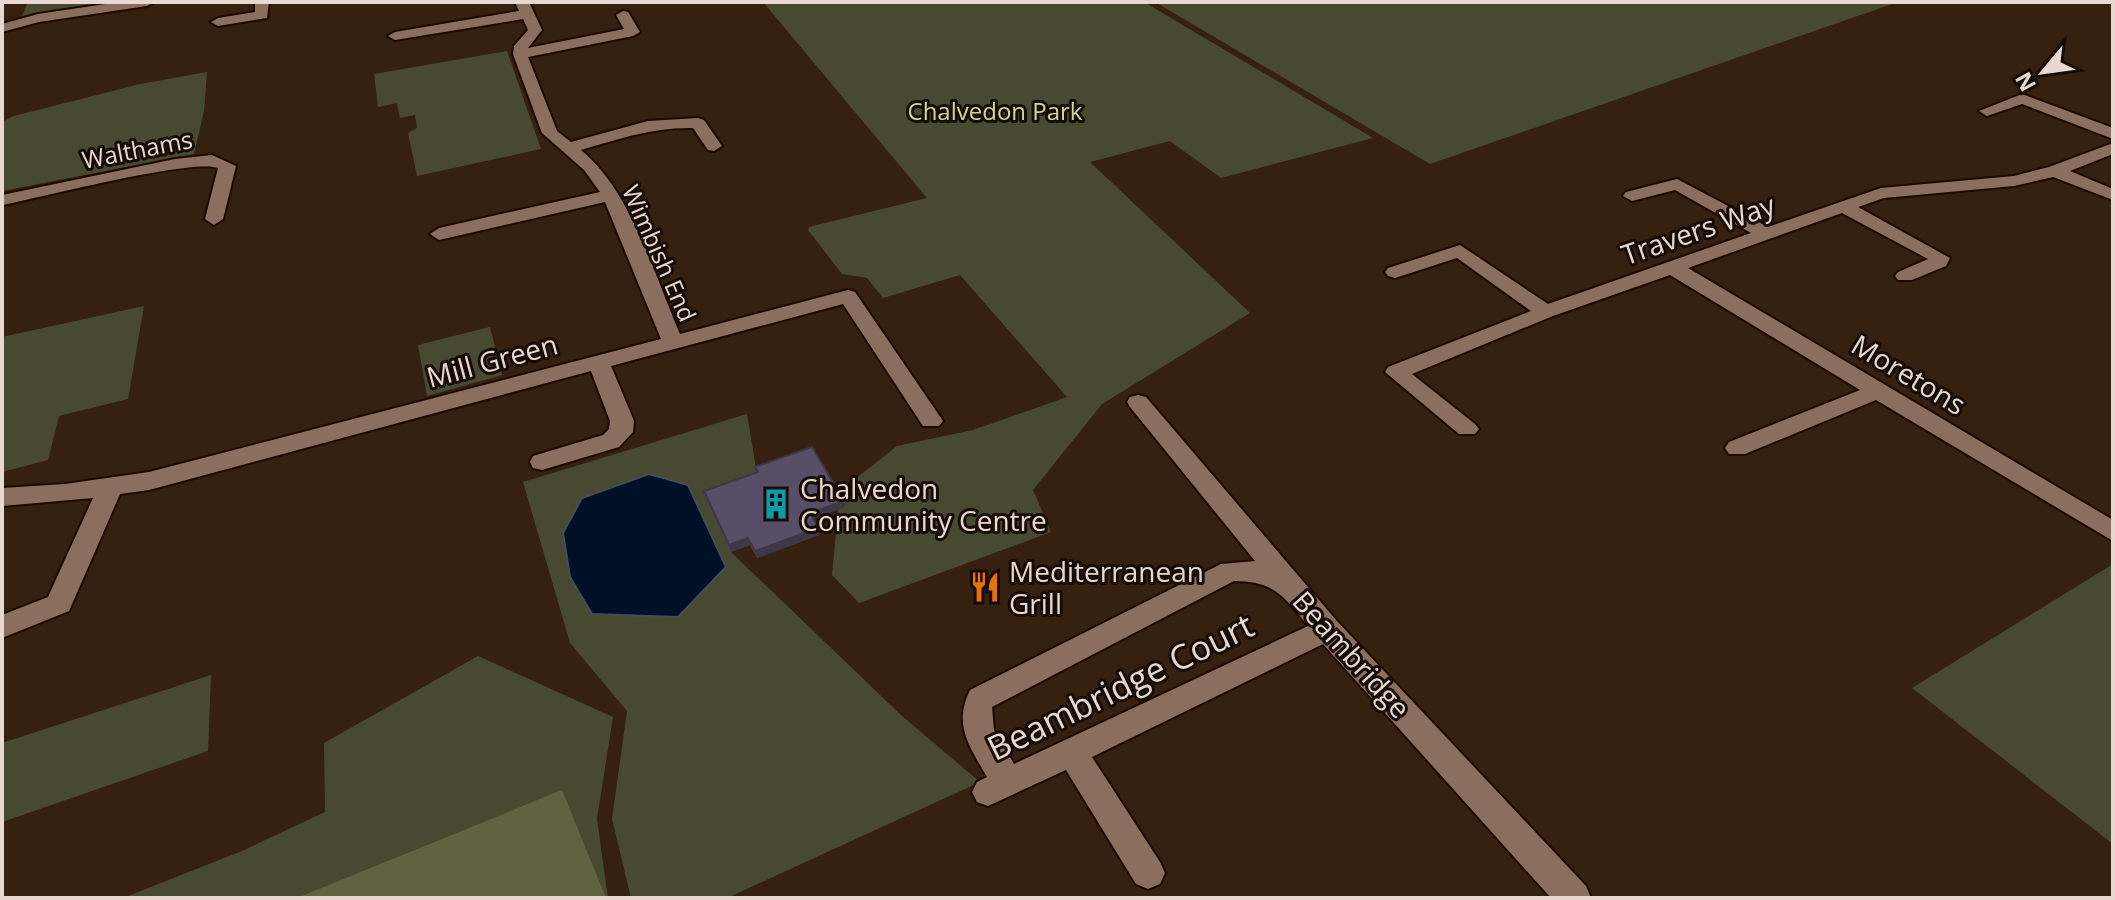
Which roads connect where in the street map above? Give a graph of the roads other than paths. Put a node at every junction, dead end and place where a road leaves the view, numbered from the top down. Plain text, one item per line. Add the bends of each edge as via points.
1 (147, 2) edge
2 (262, 2) edge
3 (525, 8) edge
4 (623, 15) dead end
5 (218, 22) dead end
6 (2, 28) edge
7 (395, 36) dead end
8 (520, 54) junction
9 (1987, 111) dead end
10 (2113, 134) edge
11 (714, 146) dead end
12 (568, 148) junction
13 (2113, 148) edge
14 (2055, 171) junction
15 (611, 195) junction
16 (2113, 195) edge
17 (1632, 196) dead end
18 (2, 200) edge
19 (1844, 207) junction
20 (214, 219) dead end
21 (439, 234) dead end
22 (1767, 234) junction
23 (1673, 268) junction
24 (1395, 272) dead end
25 (1905, 276) dead end
26 (1546, 312) junction
27 (673, 343) junction
28 (599, 363) junction
29 (1878, 391) junction
30 (1138, 402) dead end
31 (931, 421) dead end
32 (1467, 429) dead end
33 (1737, 448) dead end
34 (542, 462) dead end
35 (111, 486) junction
36 (2, 497) edge
37 (2113, 532) edge
38 (1291, 585) junction
39 (2, 627) edge
40 (1327, 629) junction
41 (1071, 751) junction
42 (1148, 873) dead end
43 (1574, 898) edge

1 - 6 street
2 - 5 street via 262,15
3 - 7 street
3 - 8 street via 535,30
4 - 8 street via 633,32
8 - 12 street, Wimbish End via 550,133
9 - 10 street via 2022,99
11 - 12 street via 698,123 679,122
12 - 15 street, Wimbish End via 590,166
13 - 14 street, Travers Way
14 - 16 street
14 - 19 street, Travers Way via 2014,181 1881,193
15 - 21 street
15 - 27 street, Wimbish End
17 - 22 street via 1677,184
18 - 20 street, Walthams via 212,160 227,166
19 - 22 street, Travers Way
19 - 25 street via 1940,258
22 - 23 street, Travers Way
23 - 26 street, Travers Way
23 - 29 street, Moretons
24 - 26 street via 1460,251
26 - 32 street, Travers Way via 1396,372
27 - 28 street, Mill Green
27 - 31 street, Mill Green via 848,296
28 - 34 street via 622,421 621,432 611,441
28 - 35 street, Mill Green via 149,481
29 - 33 street
29 - 37 street, Moretons
30 - 38 street, Beambridge
35 - 36 street, Mill Green
35 - 39 street via 59,604
38 - 40 street, Beambridge
38 - 41 street, Beambridge Court via 1259,571 1230,571 981,699 975,715 998,787
40 - 41 street, Beambridge Court
40 - 43 street, Beambridge
41 - 42 street

